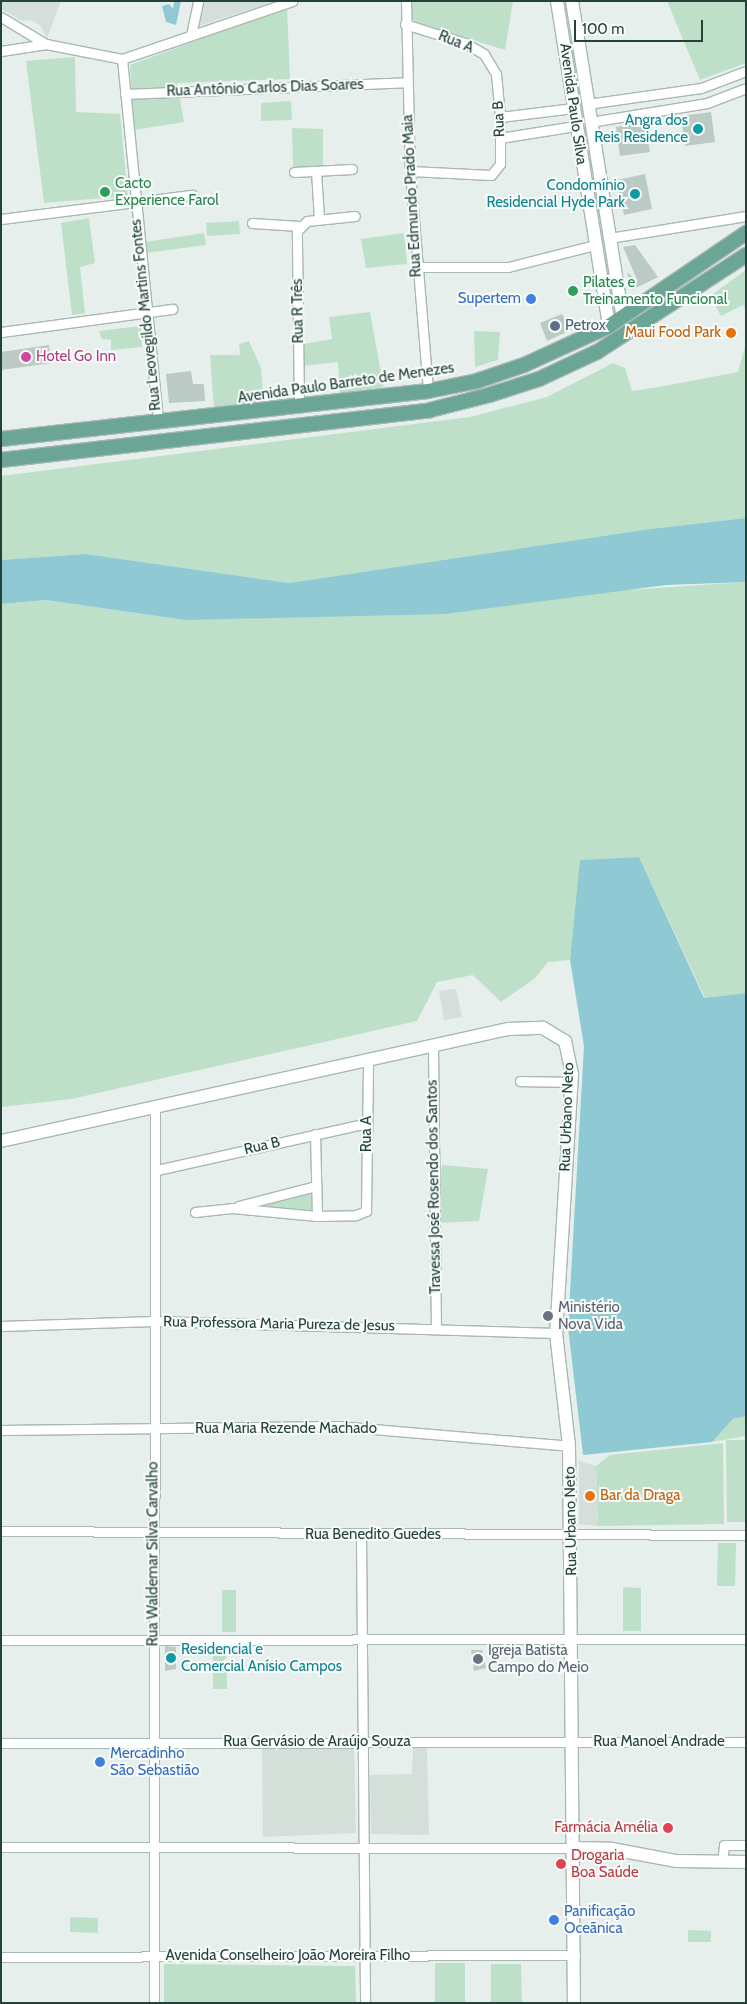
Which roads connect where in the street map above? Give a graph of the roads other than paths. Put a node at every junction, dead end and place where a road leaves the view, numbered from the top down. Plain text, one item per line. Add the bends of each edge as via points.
1 (198, 1) edge
2 (292, 1) edge
3 (406, 1) edge
4 (557, 1) edge
5 (572, 1) edge
6 (1, 17) edge
7 (405, 24) junction
8 (191, 35) junction
9 (578, 41) junction
10 (564, 42) junction
11 (46, 44) junction
12 (1, 51) edge
13 (122, 59) junction
14 (746, 71) edge
15 (496, 74) joint
16 (406, 82) junction
17 (701, 88) junction
18 (746, 88) edge
19 (124, 94) junction
20 (707, 103) junction
21 (587, 104) junction
22 (573, 108) junction
23 (500, 117) junction
24 (590, 122) junction
25 (575, 126) junction
26 (500, 138) junction
27 (594, 150) junction
28 (580, 153) junction
29 (352, 169) dead end
30 (316, 171) junction
31 (410, 171) junction
32 (294, 172) dead end
33 (192, 195) dead end
34 (134, 203) junction
35 (355, 216) dead end
36 (746, 216) edge
37 (1, 219) edge
38 (319, 219) junction
39 (252, 223) dead end
40 (303, 223) junction
41 (746, 233) edge
42 (609, 238) junction
43 (594, 245) junction
44 (746, 255) edge
45 (416, 267) junction
46 (617, 281) junction
47 (602, 287) junction
48 (172, 309) dead end
49 (145, 312) junction
50 (623, 318) junction
51 (609, 326) junction
52 (1, 332) edge
53 (428, 391) junction
54 (299, 407) junction
55 (158, 422) junction
56 (1, 439) edge
57 (1, 460) edge
58 (433, 1046) junction
59 (368, 1061) junction
60 (520, 1080) dead end
61 (571, 1082) junction
62 (155, 1106) junction
63 (367, 1123) junction
64 (315, 1134) junction
65 (1, 1142) edge
66 (157, 1170) junction
67 (316, 1186) junction
68 (232, 1208) junction
69 (195, 1212) dead end
70 (317, 1216) junction
71 (154, 1322) junction
72 (1, 1326) edge
73 (436, 1327) junction
74 (556, 1333) junction
75 (152, 1429) junction
76 (1, 1430) edge
77 (569, 1446) junction
78 (1, 1530) edge
79 (152, 1534) junction
80 (361, 1535) junction
81 (571, 1535) junction
82 (746, 1535) edge
83 (363, 1639) junction
84 (572, 1639) junction
85 (1, 1640) edge
86 (746, 1640) edge
87 (154, 1641) junction
88 (154, 1740) junction
89 (1, 1742) edge
90 (572, 1742) junction
91 (746, 1742) edge
92 (362, 1743) junction
93 (746, 1845) edge
94 (152, 1846) junction
95 (1, 1847) edge
96 (362, 1847) junction
97 (573, 1848) junction
98 (722, 1862) junction
99 (746, 1862) edge
100 (365, 1955) junction
101 (575, 1955) junction
102 (153, 1956) junction
103 (1, 1957) edge
104 (154, 2003) edge
105 (365, 2003) edge
106 (574, 2003) edge

1 - 8 street
2 - 8 street
3 - 7 street, Rua Edmundo Prado Maia
4 - 10 street, Avenida Paulo Silva
5 - 9 street, Avenida Paulo Silva
6 - 11 street
7 - 15 street, Rua A via 465,44 484,54
7 - 16 street, Rua Edmundo Prado Maia
8 - 13 street
9 - 10 street
9 - 21 street, Avenida Paulo Silva
10 - 22 street, Avenida Paulo Silva
11 - 12 street
11 - 13 street
13 - 19 street, Rua Leovegildo Martins Fontes
14 - 17 street
15 - 23 street, Rua B
16 - 19 street, Rua Antônio Carlos Dias Soares
16 - 31 street, Rua Edmundo Prado Maia
17 - 20 street
17 - 21 street
18 - 20 street
19 - 34 street, Rua Leovegildo Martins Fontes
20 - 24 street
21 - 24 street, Avenida Paulo Silva
22 - 23 street
22 - 25 street, Avenida Paulo Silva
23 - 26 street, Rua B
24 - 27 street, Avenida Paulo Silva
25 - 26 street
25 - 28 street, Avenida Paulo Silva
26 - 31 street, Rua B via 500,164 491,175
27 - 28 street
27 - 42 street, Avenida Paulo Silva
28 - 43 street, Avenida Paulo Silva
29 - 30 street
30 - 32 street
30 - 38 street
31 - 45 street, Rua Edmundo Prado Maia
33 - 34 street
34 - 37 street
34 - 49 street, Rua Leovegildo Martins Fontes
35 - 38 street
36 - 42 street
38 - 40 street
39 - 40 street
40 - 54 street, Rua R Três
41 - 50 main road, Avenida Paulo Barreto de Menezes
42 - 46 street, Avenida Paulo Silva
43 - 45 street via 508,267
43 - 47 street, Avenida Paulo Silva
44 - 57 main road via 597,352 538,379 489,395 430,410
45 - 53 street, Rua Edmundo Prado Maia
46 - 47 street
46 - 50 street, Avenida Paulo Silva
47 - 51 street, Avenida Paulo Silva
48 - 49 street
49 - 52 street
49 - 55 street, Rua Leovegildo Martins Fontes
50 - 51 main road, Avenida Paulo Barreto de Menezes
51 - 53 main road, Avenida Paulo Barreto de Menezes via 524,365
53 - 54 main road, Avenida Paulo Barreto de Menezes
54 - 55 main road, Avenida Paulo Barreto de Menezes
55 - 56 main road, Avenida Paulo Barreto de Menezes
58 - 59 street
58 - 61 street, Rua Urbano Neto via 532,1027 552,1030 565,1041 570,1052
58 - 73 street, Travessa José Rosendo dos Santos
59 - 62 street
59 - 63 street, Rua A
60 - 61 street
61 - 74 street, Rua Urbano Neto
62 - 65 street
62 - 66 street, Rua Waldemar Silva Carvalho
63 - 64 street, Rua B
63 - 70 street, Rua A via 367,1206 362,1215
64 - 66 street, Rua B
64 - 67 street
66 - 71 street, Rua Waldemar Silva Carvalho
67 - 68 street
67 - 70 street
68 - 69 street
68 - 70 street
71 - 72 street, Rua Professora Maria Pureza de Jesus
71 - 73 street, Rua Professora Maria Pureza de Jesus
71 - 75 street, Rua Waldemar Silva Carvalho
73 - 74 street, Rua Professora Maria Pureza de Jesus
74 - 77 street, Rua Urbano Neto
75 - 76 street, Rua Maria Rezende Machado
75 - 77 street, Rua Maria Rezende Machado via 338,1426
75 - 79 street, Rua Waldemar Silva Carvalho
77 - 81 street, Rua Urbano Neto
78 - 79 street, Rua Benedito Guedes
79 - 80 street, Rua Benedito Guedes
79 - 87 street, Rua Waldemar Silva Carvalho
80 - 81 street, Rua Benedito Guedes
80 - 83 street
81 - 82 street, Rua Benedito Guedes
81 - 84 street, Rua Urbano Neto
83 - 84 street
83 - 87 street
83 - 92 street
84 - 86 street
84 - 90 street, Rua Urbano Neto
85 - 87 street
87 - 88 street, Rua Waldemar Silva Carvalho
88 - 89 street, Rua Gervásio de Araújo Souza
88 - 92 street, Rua Gervásio de Araújo Souza
88 - 94 street, Rua Waldemar Silva Carvalho
90 - 91 street, Rua Manoel Andrade
90 - 92 street, Rua Gervásio de Araújo Souza
90 - 97 street, Rua Urbano Neto
92 - 96 street
93 - 98 street via 724,1845
94 - 95 street
94 - 96 street
94 - 102 street, Rua Waldemar Silva Carvalho
96 - 97 street
96 - 100 street
97 - 98 street via 612,1849 676,1861
97 - 101 street, Rua Urbano Neto
98 - 99 street
100 - 101 street, Avenida Conselheiro João Moreira Filho
100 - 102 street, Avenida Conselheiro João Moreira Filho
100 - 105 street
101 - 106 street, Rua Urbano Neto
102 - 103 street, Avenida Conselheiro João Moreira Filho
102 - 104 street, Rua Waldemar Silva Carvalho

